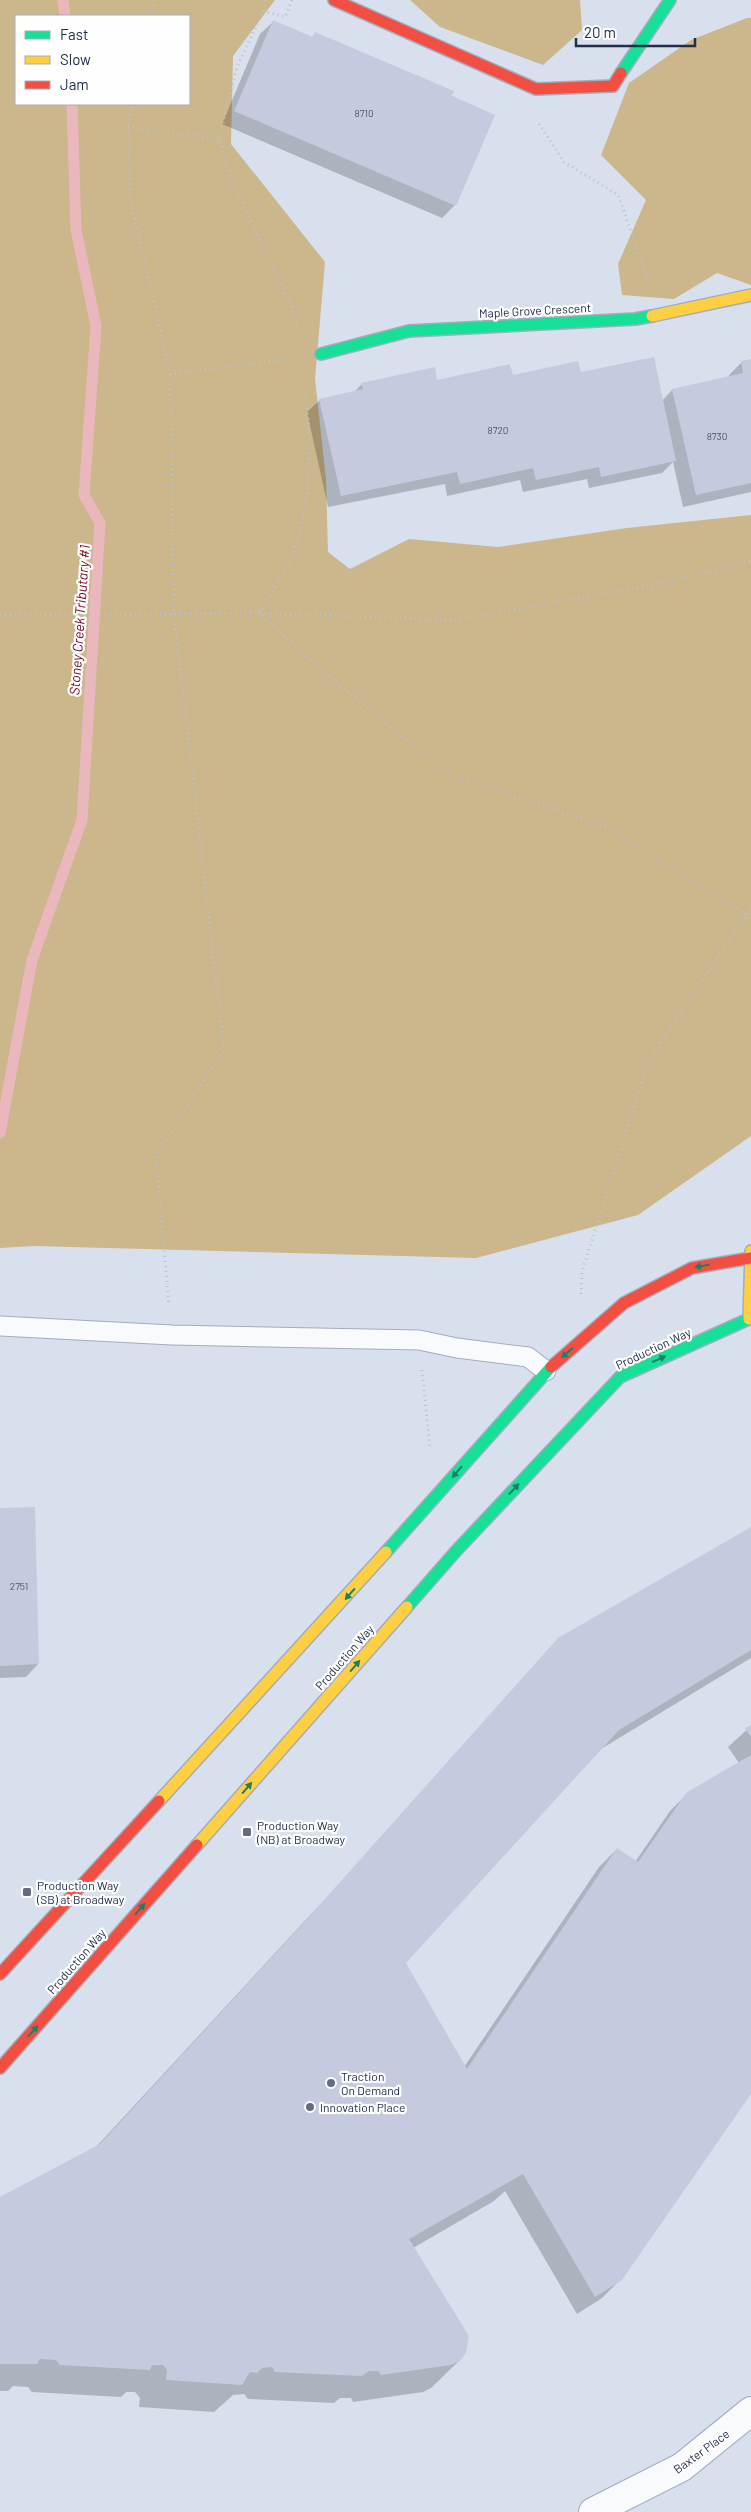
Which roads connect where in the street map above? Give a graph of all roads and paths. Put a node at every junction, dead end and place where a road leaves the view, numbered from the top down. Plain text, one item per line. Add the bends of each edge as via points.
1 (155, 0) edge
2 (266, 0) edge
3 (292, 0) edge
4 (334, 0) edge
5 (670, 0) edge
6 (263, 11) junction
7 (151, 15) edge
8 (536, 89) junction
9 (132, 105) edge
10 (128, 127) junction
11 (219, 139) junction
12 (646, 276) dead end
13 (751, 295) edge
14 (321, 354) joint
15 (300, 358) junction
16 (170, 374) junction
17 (751, 560) edge
18 (259, 613) junction
19 (174, 614) junction
20 (0, 615) edge
21 (751, 909) edge
22 (748, 916) junction
23 (751, 1256) edge
24 (580, 1296) dead end
25 (750, 1319) edge
26 (0, 1326) edge
27 (172, 1335) junction
28 (419, 1340) junction
29 (546, 1371) junction
30 (430, 1452) dead end
31 (0, 1974) edge
32 (0, 2068) edge
33 (751, 2411) edge
34 (610, 2508) edge

1 - 7 path
2 - 6 path
3 - 6 path via 285,17
4 - 8 street
5 - 8 street via 613,86
6 - 11 path via 237,67
8 - 12 path via 538,123 564,162 618,196
9 - 10 path
10 - 11 path
10 - 16 path via 130,197
11 - 15 path via 232,180 295,313
13 - 14 street, Maple Grove Crescent via 635,319 409,331
14 - 15 path
15 - 16 path
15 - 18 path via 310,430 307,500 294,551
16 - 19 path
17 - 18 path via 670,582 454,620
18 - 19 path
18 - 22 path via 325,673 451,776 606,827
19 - 20 path
19 - 27 path via 224,1048 156,1156
21 - 22 path
22 - 24 path via 683,1008 647,1066 582,1272
23 - 25 street
23 -> 29 street via 692,1268 624,1303
32 -> 25 street, Production Way via 457,1550 620,1377
26 - 27 lane
27 - 28 lane
28 - 29 lane via 528,1358
28 - 30 path
29 -> 31 street via 324,1623
33 - 34 street, Baxter Place via 682,2467

